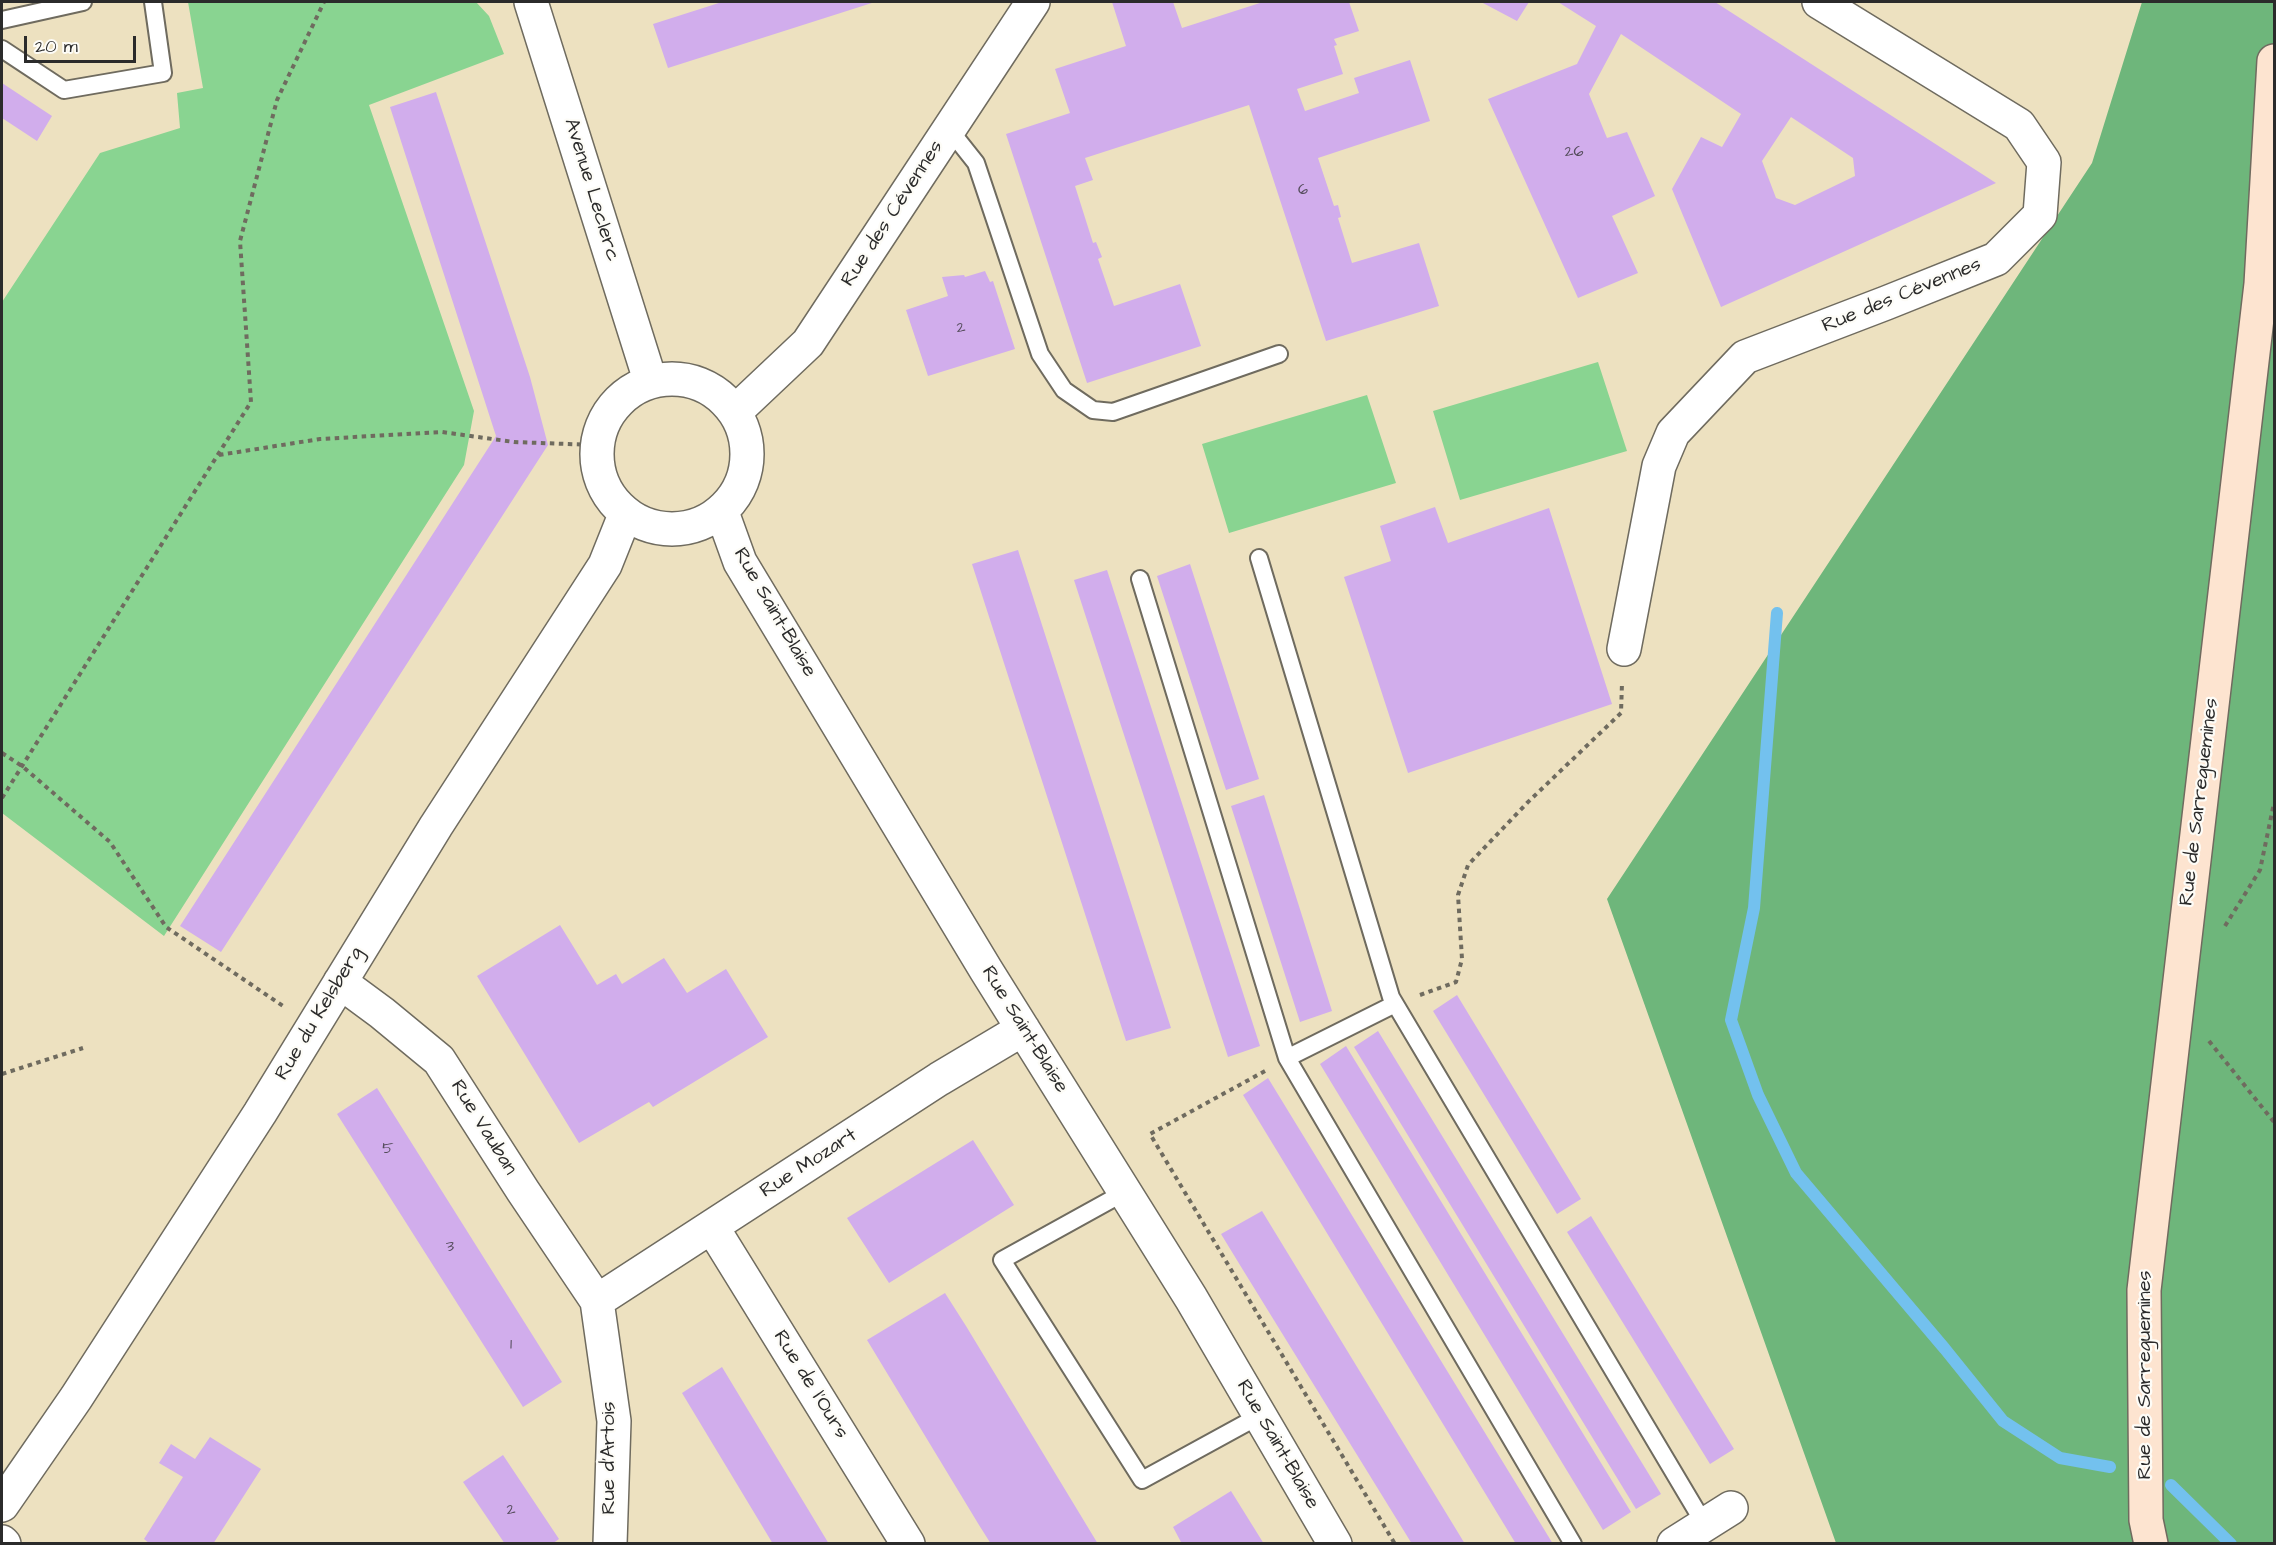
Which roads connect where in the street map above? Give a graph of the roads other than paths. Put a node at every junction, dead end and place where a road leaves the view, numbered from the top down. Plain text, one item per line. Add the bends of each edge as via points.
1 (83, 2) edge
2 (153, 2) edge
3 (531, 2) edge
4 (1033, 2) edge
5 (1819, 2) edge
6 (2, 20) edge
7 (2, 49) edge
8 (2274, 61) edge
9 (949, 129) junction
10 (1279, 354) dead end
11 (650, 380) junction
12 (736, 411) junction
13 (722, 512) junction
14 (625, 515) junction
15 (1258, 558) dead end
16 (1140, 579) dead end
17 (1624, 649) road end
18 (340, 982) junction
19 (1395, 1004) junction
20 (1023, 1029) junction
21 (1287, 1058) junction
22 (1125, 1192) junction
23 (712, 1227) junction
24 (597, 1301) junction
25 (1259, 1416) junction
26 (2, 1505) edge
27 (1718, 1516) joint
28 (610, 1544) edge
29 (908, 1544) edge
30 (1335, 1544) edge
31 (1573, 1544) edge
32 (1674, 1544) edge
33 (2151, 1544) edge

1 - 6 lane
2 - 7 lane via 163,73 64,90
3 - 11 street, Avenue Leclerc
4 - 9 street, Rue des Cévennes
5 - 17 street, Rue des Cévennes via 2019,125 2044,162 2040,215 1996,259 1745,357 1673,433 1659,466
8 - 33 main road, Rue de Sarreguemines via 2260,284 2144,1290 2146,1520
9 - 10 lane via 976,163 1040,354 1064,390 1094,410 1113,412
9 - 12 street, Rue des Cévennes via 808,343
11 - 12 street via 698,381
11 - 14 street via 614,402 595,445 600,481
12 - 13 street via 749,447 742,486
13 - 14 street via 691,528 655,529
13 - 20 street, Rue Saint-Blaise via 740,562
14 - 18 street, Rue du Kelsberg via 605,565
15 - 19 lane
16 - 21 lane
18 - 24 street, Rue Vauban via 439,1060
18 - 26 street, Rue du Kelsberg via 254,1123
19 - 21 lane
19 - 27 lane
20 - 22 street, Rue Saint-Blaise
20 - 23 street, Rue Mozart
21 - 31 lane
22 - 25 street, Rue Saint-Blaise
22 - 25 lane via 1002,1260 1142,1480
23 - 24 street, Rue Mozart
23 - 29 street, Rue de l'Ours
24 - 28 street, Rue d'Artois via 614,1421
25 - 30 street, Rue Saint-Blaise
27 - 32 street

